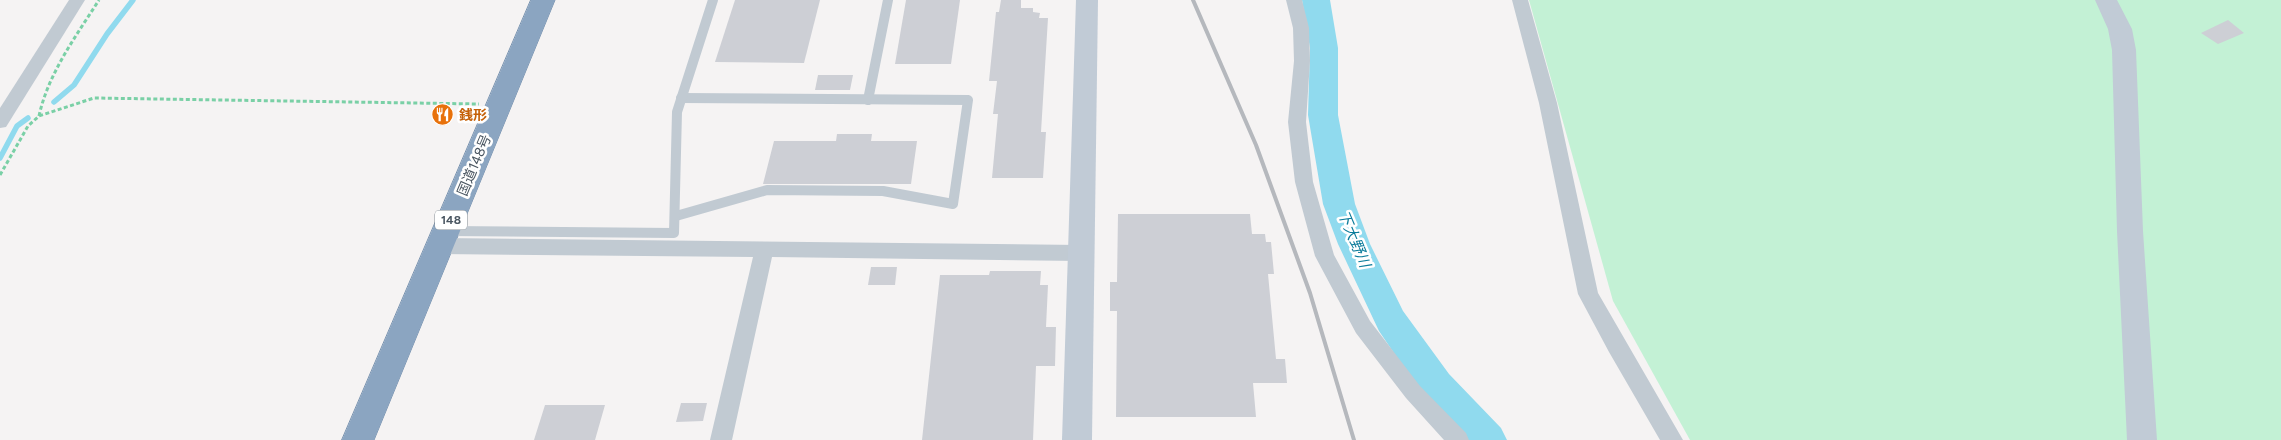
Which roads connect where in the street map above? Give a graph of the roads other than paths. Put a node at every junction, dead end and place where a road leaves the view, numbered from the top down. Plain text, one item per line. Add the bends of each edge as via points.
1 (77, 0) edge
2 (544, 0) edge
3 (713, 0) edge
4 (888, 0) edge
5 (1087, 0) edge
6 (1294, 0) edge
7 (1520, 0) edge
8 (2106, 0) edge
9 (681, 98) junction
10 (868, 100) junction
11 (0, 122) edge
12 (676, 216) junction
13 (443, 238) junction
14 (764, 250) junction
15 (1081, 253) junction
16 (358, 440) edge
17 (721, 440) edge
18 (1077, 440) edge
19 (1458, 440) edge
20 (1672, 440) edge
21 (2142, 440) edge

1 - 11 street
2 - 13 highway, 国道148号 / 148
3 - 9 lane
4 - 10 lane
5 - 15 street
6 - 19 street via 1301,28 1297,122 1300,154 1304,182 1325,256 1363,327 1413,392
7 - 20 street via 1548,103 1588,294
8 - 21 street via 2120,28 2124,50
9 - 10 lane
9 - 12 lane via 677,112
10 - 12 lane via 968,100 953,204 883,190 767,190
12 - 13 lane via 674,233
13 - 14 street
13 - 16 highway, 国道148号 / 148
14 - 15 street
14 - 17 street
15 - 18 street

